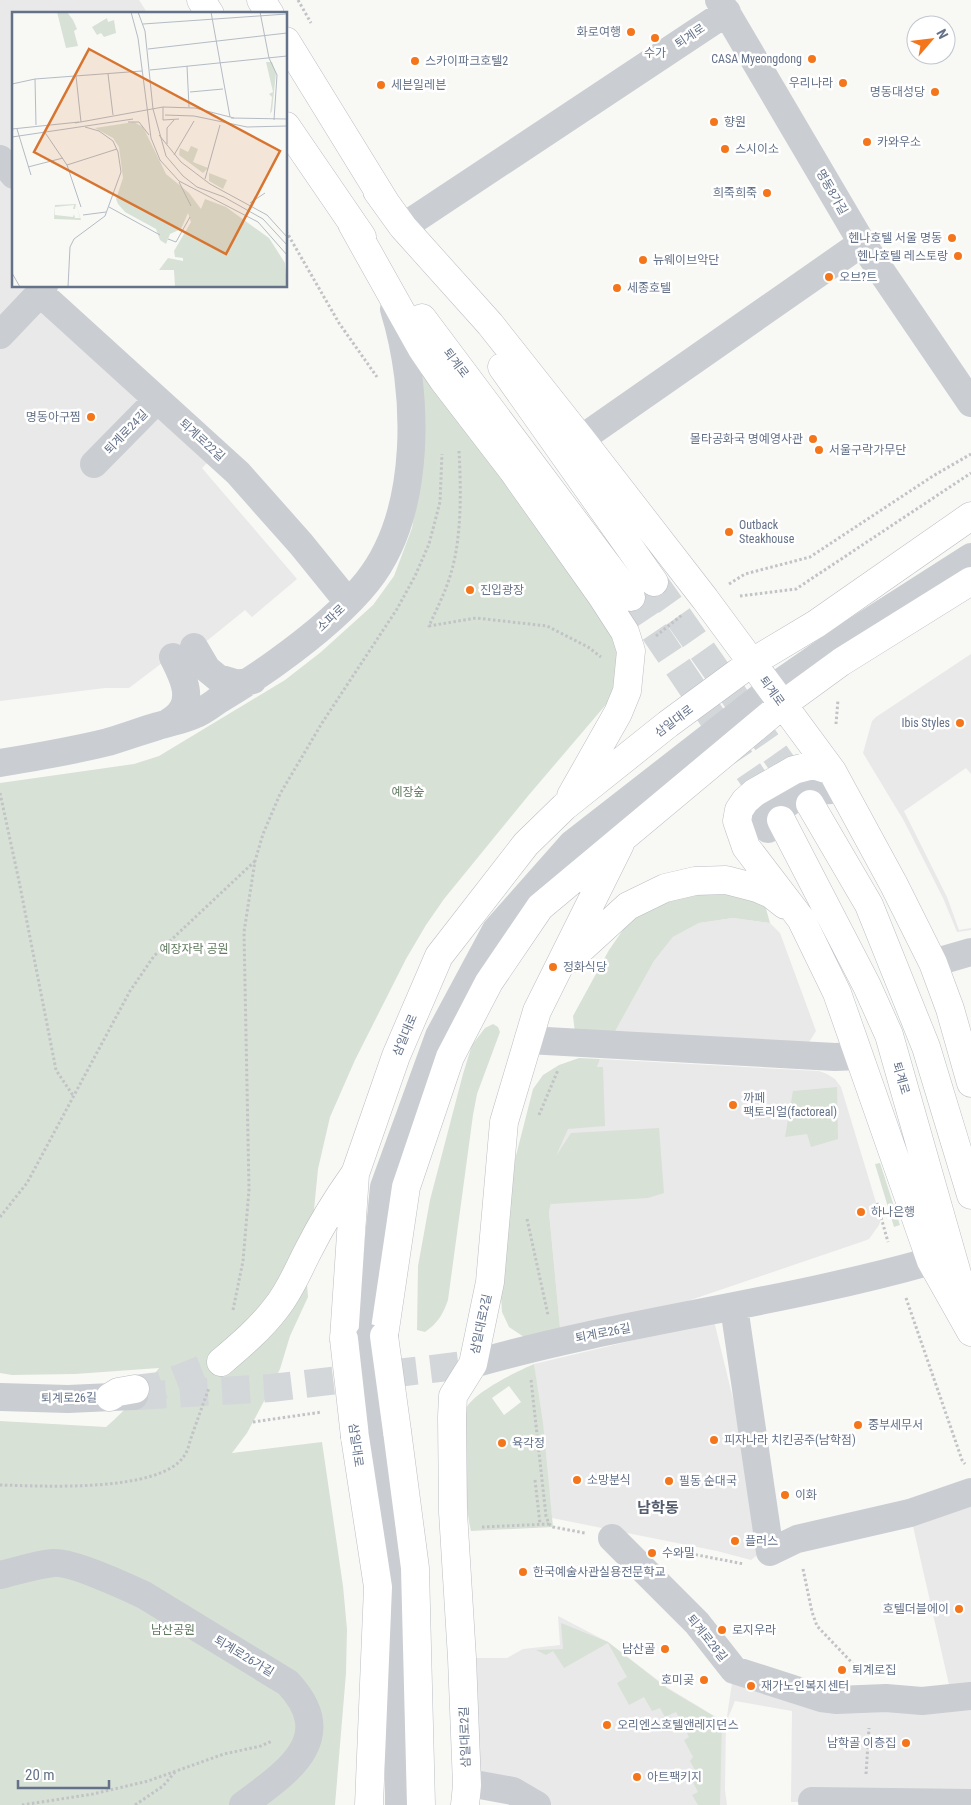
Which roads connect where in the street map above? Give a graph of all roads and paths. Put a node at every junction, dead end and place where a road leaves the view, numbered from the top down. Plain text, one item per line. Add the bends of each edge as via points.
1 (201, 0) edge
2 (261, 0) edge
3 (723, 6) edge
4 (209, 12) edge
5 (269, 12) edge
6 (288, 44) edge
7 (288, 129) edge
8 (0, 160) edge
9 (12, 173) edge
10 (377, 191) junction
11 (352, 224) junction
12 (403, 227) junction
13 (288, 234) edge
14 (862, 243) junction
15 (382, 277) junction
16 (42, 290) edge
17 (0, 335) edge
18 (409, 381) junction
19 (157, 400) junction
20 (971, 403) edge
21 (581, 439) junction
22 (459, 444) dead end
23 (971, 454) edge
24 (94, 464) dead end
25 (971, 473) edge
26 (971, 516) edge
27 (971, 530) edge
28 (971, 557) edge
29 (971, 581) edge
30 (654, 582) tunnel mouth
31 (796, 589) dead end
32 (867, 589) junction
33 (631, 597) tunnel mouth
34 (704, 599) junction
35 (348, 602) junction
36 (382, 633) dead end
37 (654, 636) dead end
38 (607, 659) dead end
39 (751, 663) junction
40 (253, 680) junction
41 (777, 697) junction
42 (170, 722) junction
43 (0, 763) edge
44 (832, 771) junction
45 (0, 793) edge
46 (810, 804) tunnel mouth
47 (564, 807) junction
48 (772, 813) tunnel mouth
49 (624, 836) junction
50 (255, 861) junction
51 (801, 919) junction
52 (971, 952) edge
53 (933, 963) junction
54 (559, 968) junction
55 (528, 1040) junction
56 (575, 1042) junction
57 (858, 1056) junction
58 (971, 1083) edge
59 (74, 1097) junction
60 (538, 1119) dead end
61 (355, 1174) junction
62 (971, 1195) edge
63 (0, 1217) edge
64 (526, 1219) dead end
65 (931, 1262) junction
66 (734, 1307) junction
67 (232, 1313) dead end
68 (971, 1324) edge
69 (971, 1332) edge
70 (366, 1338) junction
71 (532, 1347) junction
72 (473, 1364) junction
73 (216, 1373) joint
74 (128, 1394) tunnel mouth
75 (0, 1397) edge
76 (377, 1434) junction
77 (535, 1480) dead end
78 (0, 1485) edge
79 (971, 1492) edge
80 (540, 1524) junction
81 (549, 1524) dead end
82 (480, 1527) dead end
83 (612, 1538) dead end
84 (796, 1539) junction
85 (0, 1576) edge
86 (971, 1696) edge
87 (886, 1698) junction
88 (279, 1738) dead end
89 (175, 1771) junction
90 (473, 1795) edge
91 (812, 1801) dead end
92 (971, 1803) edge
93 (22, 1805) edge
94 (135, 1805) edge
95 (243, 1805) edge
96 (369, 1805) edge
97 (399, 1805) edge
98 (421, 1805) edge
99 (537, 1805) edge

1 - 4 main road
2 - 5 main road
3 - 12 street, 퇴계로
3 - 14 street, 명동8가길
6 - 10 main road, 퇴계로
7 - 11 main road, 퇴계로
8 - 9 street
10 - 12 main road, 퇴계로
10 - 30 main road, 퇴계로
11 - 15 main road
11 - 33 main road, 퇴계로
12 - 21 main road, 퇴계로 via 490,324
13 - 18 path via 339,323 376,377
14 - 20 street, 명동8가길
14 - 21 street
15 - 18 street, 소파로 via 402,334
15 - 47 main road via 443,380 601,595 628,640 631,651 627,691 618,713
16 - 17 street
16 - 19 street, 퇴계로22길
18 - 35 street, 소파로 via 410,445 402,512 368,581
19 - 24 street, 퇴계로24길
19 - 35 street, 퇴계로22길 via 238,474
21 - 34 main road, 퇴계로
22 - 38 path via 457,540 451,572 430,626 476,618 547,626
23 - 34 path via 810,557 745,574
25 - 31 path
26 - 32 main road, 삼일대로
27 - 32 street via 908,574
28 - 41 street, 삼일대로 via 849,635
29 - 41 main road, 삼일대로 via 841,662
32 - 39 main road, 삼일대로
34 - 37 path
34 - 39 main road, 퇴계로
35 - 40 street, 소파로 via 328,622
36 - 50 path via 317,730 280,794
39 - 41 main road, 퇴계로
39 - 47 main road, 삼일대로
40 - 42 street, 소파로 via 194,716
40 - 42 street via 238,684 218,678 184,652 187,692 183,710
41 - 44 main road, 퇴계로
41 - 49 main road, 삼일대로
41 - 70 street, 삼일대로 via 572,844 496,930 439,1036 384,1187
42 - 43 street, 소파로 via 64,752
44 - 51 main road via 813,766 794,770 754,793 739,810 737,822 746,847
44 - 53 main road, 퇴계로
45 - 59 path via 56,1070
46 - 62 main road via 869,905 926,1047
47 - 61 main road, 삼일대로 via 526,844 439,956 396,1056
48 - 68 main road, 퇴계로 via 867,986 889,1035
49 - 54 main road, 삼일대로2길
49 - 70 main road, 삼일대로 via 540,907 489,982 450,1057 406,1187
50 - 59 path via 154,956 130,991
50 - 67 path via 244,932 250,1190 243,1261
51 - 54 main road via 782,901 757,888 726,880 695,881 665,888 628,906
51 - 57 main road via 837,994
52 - 53 street
53 - 58 main road, 퇴계로
54 - 55 main road, 삼일대로2길 via 537,1011
55 - 56 street
55 - 72 main road, 삼일대로2길 via 504,1122 490,1282
56 - 57 street
56 - 60 path
57 - 65 main road
59 - 63 path via 27,1183
61 - 70 main road, 삼일대로
61 - 73 main road via 332,1208 277,1308
64 - 71 path via 554,1339
65 - 66 street, 퇴계로26길
65 - 69 main road
66 - 71 street, 퇴계로26길
66 - 84 street via 770,1552
70 - 76 main road, 삼일대로, bridge
70 - 76 main road, 삼일대로, bridge
71 - 72 street, 퇴계로26길
72 - 90 main road, 삼일대로2길 via 453,1396 452,1417 453,1512
73 - 78 path via 185,1456 161,1473 124,1483
74 - 75 street, 퇴계로26길 via 68,1399
76 - 96 main road, 삼일대로 via 378,1587
76 - 97 street via 398,1573
76 - 98 main road, 삼일대로 via 415,1568
77 - 80 path
79 - 84 street via 910,1513
80 - 81 path
80 - 82 path
83 - 87 street, 퇴계로28길 via 697,1623 734,1670 821,1698
84 - 87 path via 817,1626
85 - 95 street, 퇴계로26가길 via 54,1563 69,1565 126,1586 288,1683 298,1693 308,1717 305,1746 296,1763
86 - 87 street, 퇴계로28길 via 922,1701
88 - 89 path
89 - 93 path via 93,1794
89 - 94 path via 163,1786
90 - 99 street via 513,1791
91 - 92 street

